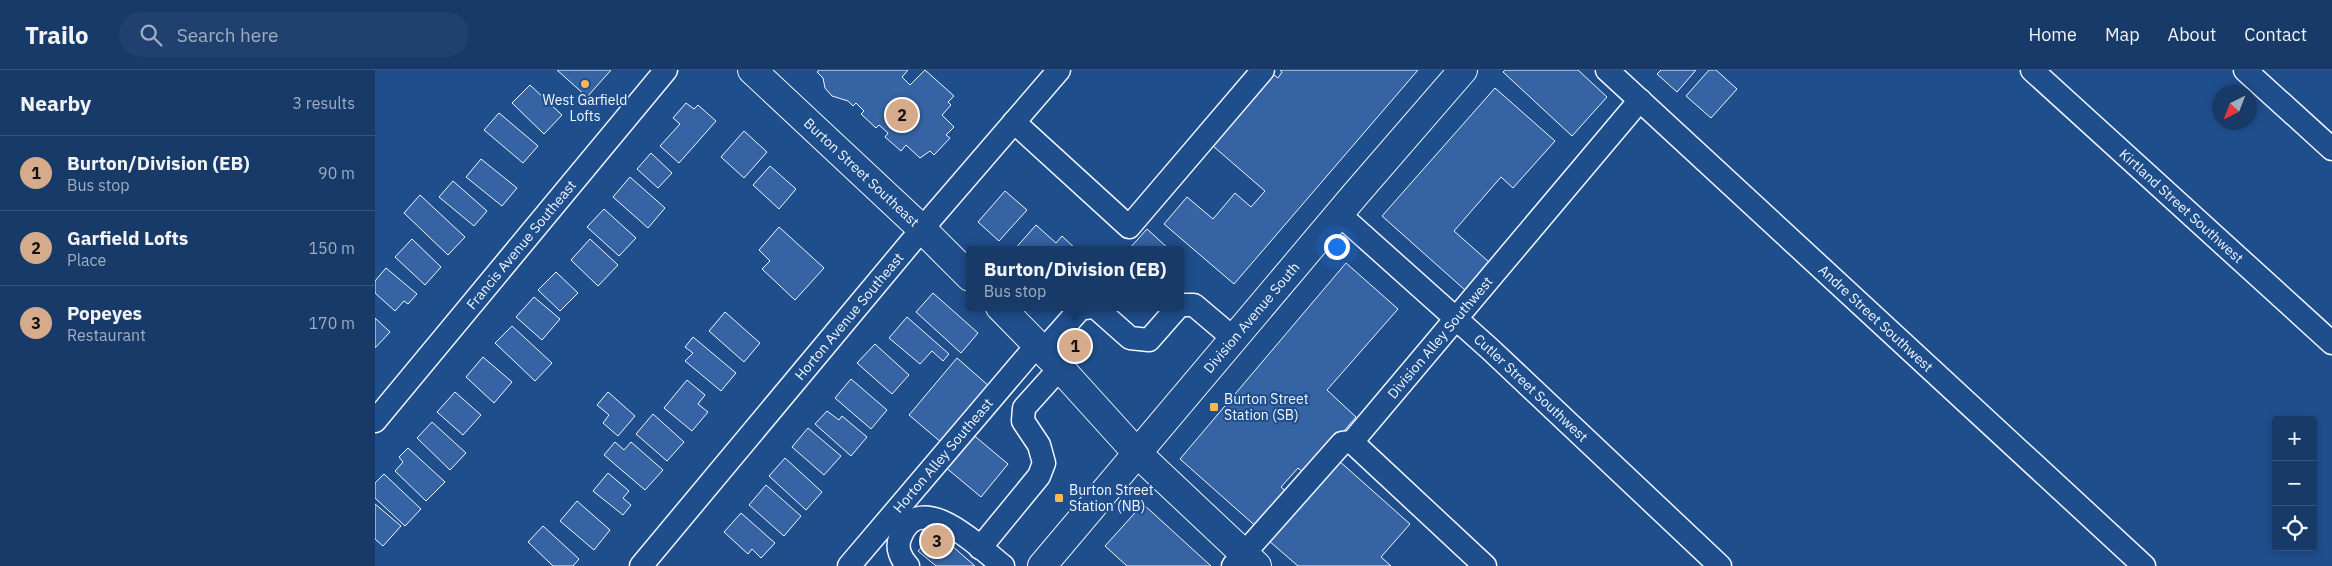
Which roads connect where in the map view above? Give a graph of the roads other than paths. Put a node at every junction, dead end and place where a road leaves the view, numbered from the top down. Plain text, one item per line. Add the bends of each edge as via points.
1 (666, 70) edge
2 (752, 70) edge
3 (1059, 70) edge
4 (1263, 70) edge
5 (1463, 70) edge
6 (1607, 70) edge
7 (2032, 70) edge
8 (2245, 70) edge
9 (1640, 100) junction
10 (1014, 122) junction
11 (2332, 149) edge
12 (1339, 214) junction
13 (922, 229) junction
14 (966, 273) edge
15 (1184, 306) edge
16 (1004, 311) edge
17 (1079, 311) edge
18 (1099, 311) edge
19 (1175, 311) edge
20 (1456, 319) junction
21 (1233, 338) junction
22 (2332, 343) edge
23 (1047, 354) junction
24 (375, 421) edge
25 (1351, 442) junction
26 (1137, 453) junction
27 (980, 548) junction
28 (1245, 562) edge
29 (641, 566) edge
30 (849, 566) edge
31 (907, 566) edge
32 (1003, 566) edge
33 (1042, 566) edge
34 (1485, 566) edge
35 (1720, 566) edge
36 (2144, 566) edge

1 - 24 street, Francis Avenue Southeast
2 - 13 main road, Burton Street Southeast
3 - 10 street, Horton Avenue Southeast
4 - 10 street via 1129,228
5 - 12 main road, Division Avenue South
6 - 9 street, Andre Street Southwest
7 - 22 street, Kirtland Street Southwest
8 - 11 street
9 - 20 street, Division Alley Southwest
9 - 36 street, Andre Street Southwest
10 - 13 street, Horton Avenue Southeast
12 - 20 street, Cutler Street Southwest
12 - 21 main road, Division Avenue South
13 - 14 main road, Burton Street Southeast
13 - 29 street, Horton Avenue Southeast
15 - 21 street via 1194,305
16 - 23 main road
17 - 23 street
18 - 19 street via 1130,338 1149,340
20 - 25 street, Division Alley Southwest
20 - 35 street, Cutler Street Southwest
21 - 26 main road, Division Avenue South
23 - 26 main road
23 - 27 street via 1024,408 1023,421 1039,445 1044,463 1039,476
23 - 30 street, Horton Alley Southeast
25 - 28 street, Division Alley Southwest via 1342,443
25 - 34 street
26 - 28 main road
26 - 33 main road, Division Avenue South
27 - 31 street via 939,518 921,517 911,523 900,538 900,556
27 - 32 street

